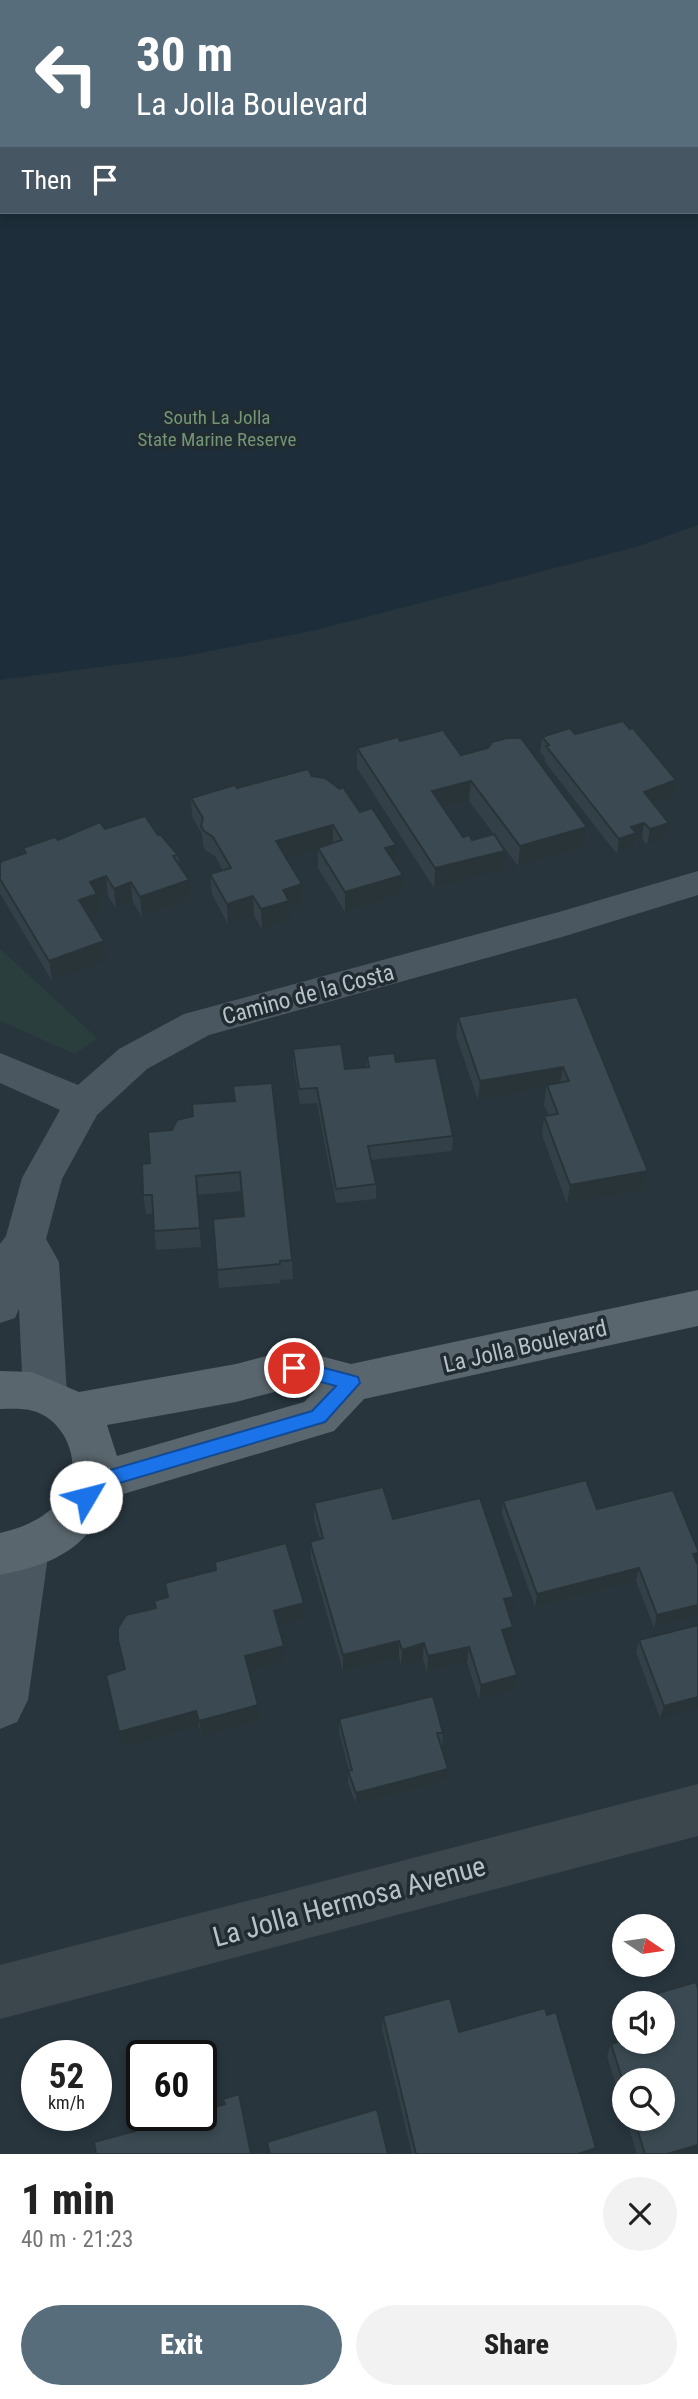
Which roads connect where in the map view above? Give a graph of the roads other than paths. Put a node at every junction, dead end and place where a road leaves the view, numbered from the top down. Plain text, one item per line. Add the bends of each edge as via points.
1 (698, 883) edge
2 (0, 1067) edge
3 (83, 1104) junction
4 (25, 1241) junction
5 (0, 1305) edge
6 (698, 1308) edge
7 (351, 1383) junction
8 (0, 1390) edge
9 (60, 1403) junction
10 (93, 1483) junction
11 (13, 1551) edge
12 (0, 1705) edge
13 (698, 1810) edge
14 (0, 1992) edge

1 - 3 street, Camino de la Costa via 197,1024 133,1059
2 - 3 street
3 - 4 street, Camino de la Costa via 42,1178
4 - 5 street, Camino de la Costa via 9,1264
4 - 9 street via 38,1262
6 - 7 main road, La Jolla Boulevard
7 - 9 main road, La Jolla Boulevard via 294,1368 236,1383
7 - 10 main road via 318,1417
8 - 9 main road, La Jolla Boulevard via 16,1388
9 - 10 main road via 88,1429 96,1455
10 - 11 main road via 80,1511 56,1534
11 - 12 street
13 - 14 street, La Jolla Hermosa Avenue

